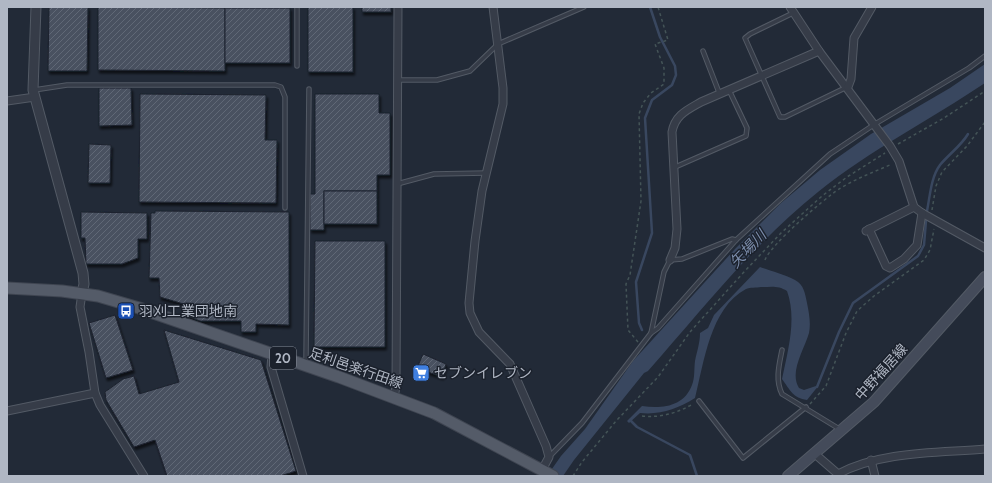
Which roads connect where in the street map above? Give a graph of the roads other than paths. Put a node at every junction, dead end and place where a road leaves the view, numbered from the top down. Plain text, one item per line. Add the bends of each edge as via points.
1 (36, 7) edge
2 (297, 7) edge
3 (398, 7) edge
4 (493, 7) edge
5 (584, 7) edge
6 (872, 7) edge
7 (792, 10) edge
8 (498, 44) junction
9 (819, 50) junction
10 (703, 51) dead end
11 (985, 56) edge
12 (297, 66) dead end
13 (762, 77) junction
14 (397, 80) junction
15 (848, 87) junction
16 (309, 89) dead end
17 (729, 90) junction
18 (34, 93) junction
19 (720, 95) junction
20 (7, 101) edge
21 (875, 125) junction
22 (673, 168) junction
23 (487, 173) junction
24 (398, 184) junction
25 (914, 207) junction
26 (285, 208) dead end
27 (922, 214) junction
28 (736, 240) junction
29 (985, 248) edge
30 (670, 260) junction
31 (985, 277) edge
32 (7, 288) edge
33 (82, 293) junction
34 (651, 333) junction
35 (782, 350) dead end
36 (272, 354) junction
37 (304, 365) junction
38 (95, 393) junction
39 (394, 396) junction
40 (699, 401) road end
41 (806, 407) junction
42 (7, 411) edge
43 (842, 430) junction
44 (985, 449) edge
45 (815, 454) junction
46 (549, 457) junction
47 (871, 460) junction
48 (544, 474) edge
49 (144, 476) edge
50 (303, 476) edge
51 (788, 476) edge
52 (875, 476) edge

1 - 18 street
2 - 12 lane
3 - 14 street
4 - 8 street
5 - 8 lane
6 - 15 street via 854,38 851,79
7 - 9 street
7 - 13 lane via 745,38
8 - 14 lane via 470,71 437,80
8 - 23 street via 503,104
9 - 13 street
9 - 15 street
10 - 19 lane
11 - 21 lane
13 - 15 lane via 780,117
13 - 17 street
14 - 24 street
15 - 21 street
16 - 37 lane
17 - 19 street
17 - 22 lane via 747,128 746,136
18 - 20 street
18 - 26 lane via 67,85 281,87 285,97
18 - 33 street via 82,273
19 - 22 street via 689,109 676,119 672,132
21 - 25 street via 899,161
21 - 28 lane via 830,154
22 - 30 street via 677,229 675,248
23 - 24 lane via 434,174
23 - 46 street via 475,241 470,313 479,332 510,364
24 - 39 street
25 - 27 street
25 - 27 street via 867,230 886,266 890,268 904,259 917,245
27 - 29 street
28 - 30 lane via 732,239 682,259
28 - 34 lane
30 - 34 lane via 664,272
31 - 43 main road, 中野福居線 via 874,402
32 - 33 main road, 足利邑楽行田線 / 20
33 - 36 main road, 足利邑楽行田線 / 20 via 140,308
33 - 38 street via 79,304
34 - 46 lane via 582,423
35 - 41 lane via 778,373 779,388 782,394
36 - 37 main road, 足利邑楽行田線 / 20
36 - 50 street via 271,367
37 - 39 main road, 足利邑楽行田線 / 20
38 - 42 street
38 - 49 street
39 - 48 main road, 足利邑楽行田線 / 20 via 453,422
40 - 41 lane via 744,458
41 - 43 lane
43 - 45 main road, 中野福居線
44 - 47 street
45 - 47 street via 838,474
45 - 51 main road, 中野福居線
46 - 48 street
47 - 52 street

